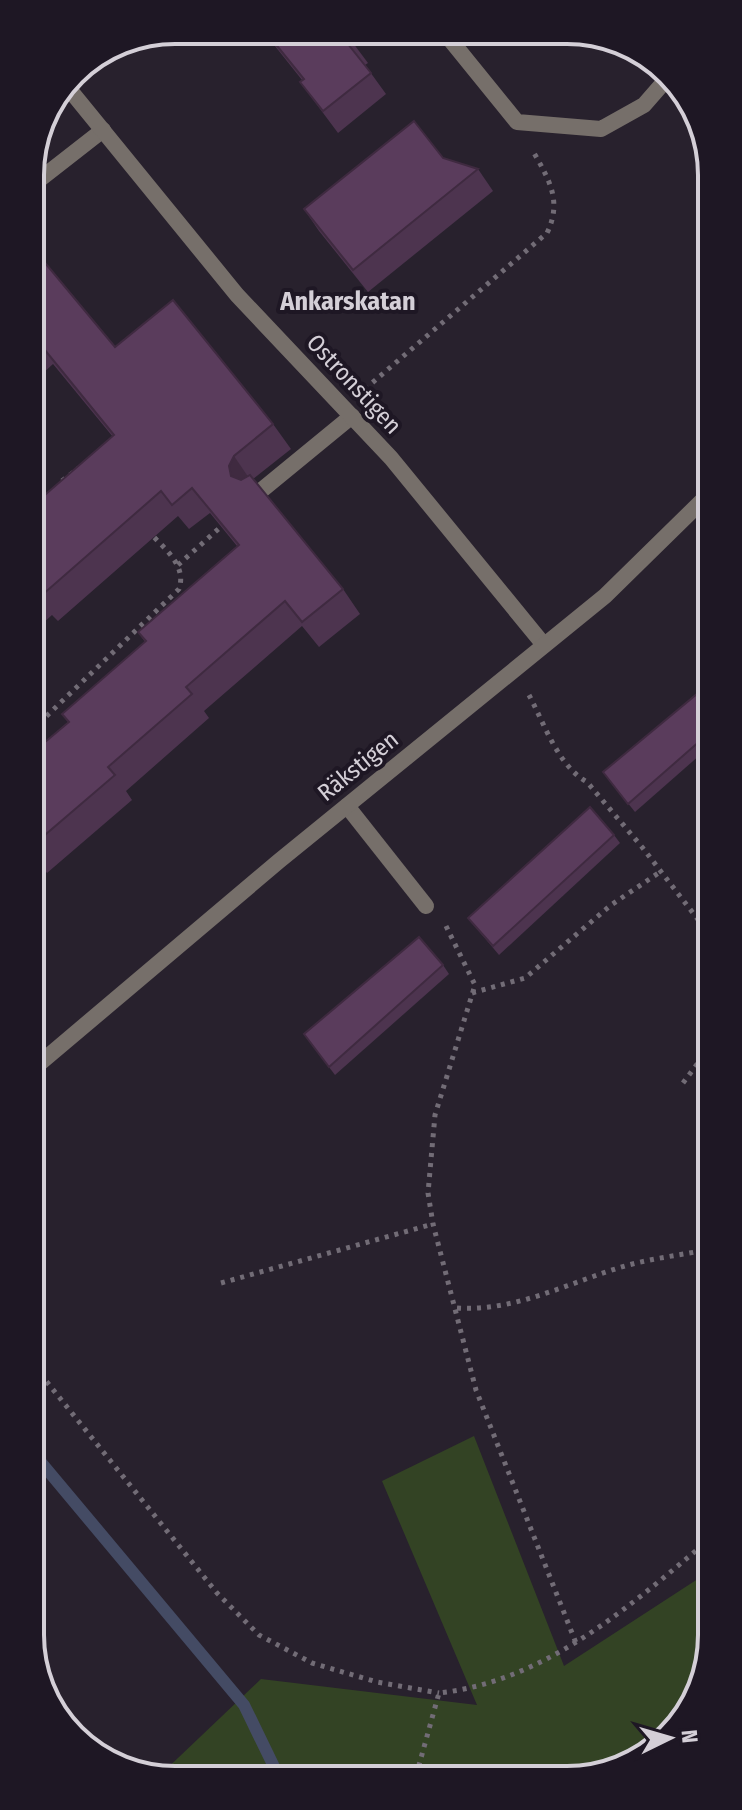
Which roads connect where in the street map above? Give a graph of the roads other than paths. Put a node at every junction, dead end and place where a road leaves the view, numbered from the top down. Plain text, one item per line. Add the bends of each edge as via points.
1 (454, 44) edge
2 (662, 85) edge
3 (73, 93) edge
4 (103, 130) junction
5 (44, 176) edge
6 (348, 412) junction
7 (257, 494) edge
8 (698, 505) edge
9 (544, 645) junction
10 (347, 806) junction
11 (433, 910) road end
12 (44, 1060) edge

1 - 2 street via 517,122 601,129 644,105
3 - 4 street, Ostronstigen
4 - 5 street
4 - 6 street, Ostronstigen via 237,295
6 - 7 street
6 - 9 street, Ostronstigen
8 - 9 street, Räkstigen via 605,596
9 - 10 street, Räkstigen
10 - 11 street
10 - 12 street, Räkstigen

